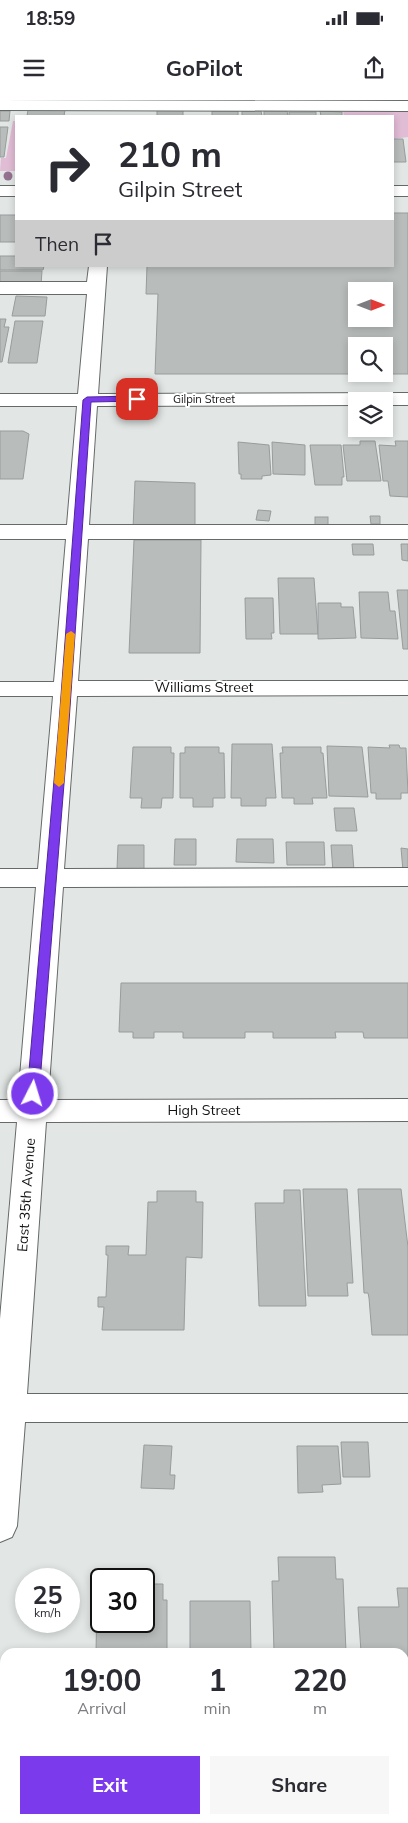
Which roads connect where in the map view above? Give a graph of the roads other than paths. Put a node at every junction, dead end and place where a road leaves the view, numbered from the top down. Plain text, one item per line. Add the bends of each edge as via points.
1 (0, 105) edge
2 (408, 106) edge
3 (112, 107) edge
4 (0, 191) edge
5 (15, 191) edge
6 (394, 191) edge
7 (408, 191) edge
8 (98, 267) edge
9 (0, 288) edge
10 (97, 288) junction
11 (0, 400) edge
12 (87, 400) junction
13 (408, 400) edge
14 (0, 532) edge
15 (78, 532) junction
16 (408, 532) edge
17 (66, 688) junction
18 (408, 688) edge
19 (0, 689) edge
20 (51, 876) junction
21 (408, 877) edge
22 (0, 878) edge
23 (408, 1110) edge
24 (0, 1111) edge
25 (32, 1111) junction
26 (5, 1408) edge
27 (408, 1408) edge
28 (0, 1526) edge

1 - 3 street
2 - 3 street
4 - 5 street
6 - 7 street
8 - 10 street, East 35th Avenue
9 - 10 street
10 - 12 street, East 35th Avenue
11 - 12 street, Gilpin Street
12 - 13 street, Gilpin Street
12 - 15 street, East 35th Avenue
14 - 15 street
15 - 16 street
15 - 17 street, East 35th Avenue
17 - 18 street, Williams Street
17 - 19 street, Williams Street
17 - 20 street, East 35th Avenue
20 - 21 street
20 - 22 street
20 - 25 street, East 35th Avenue
23 - 25 street, High Street
24 - 25 street, High Street
25 - 26 street, East 35th Avenue
26 - 27 street
26 - 28 street, East 35th Avenue

